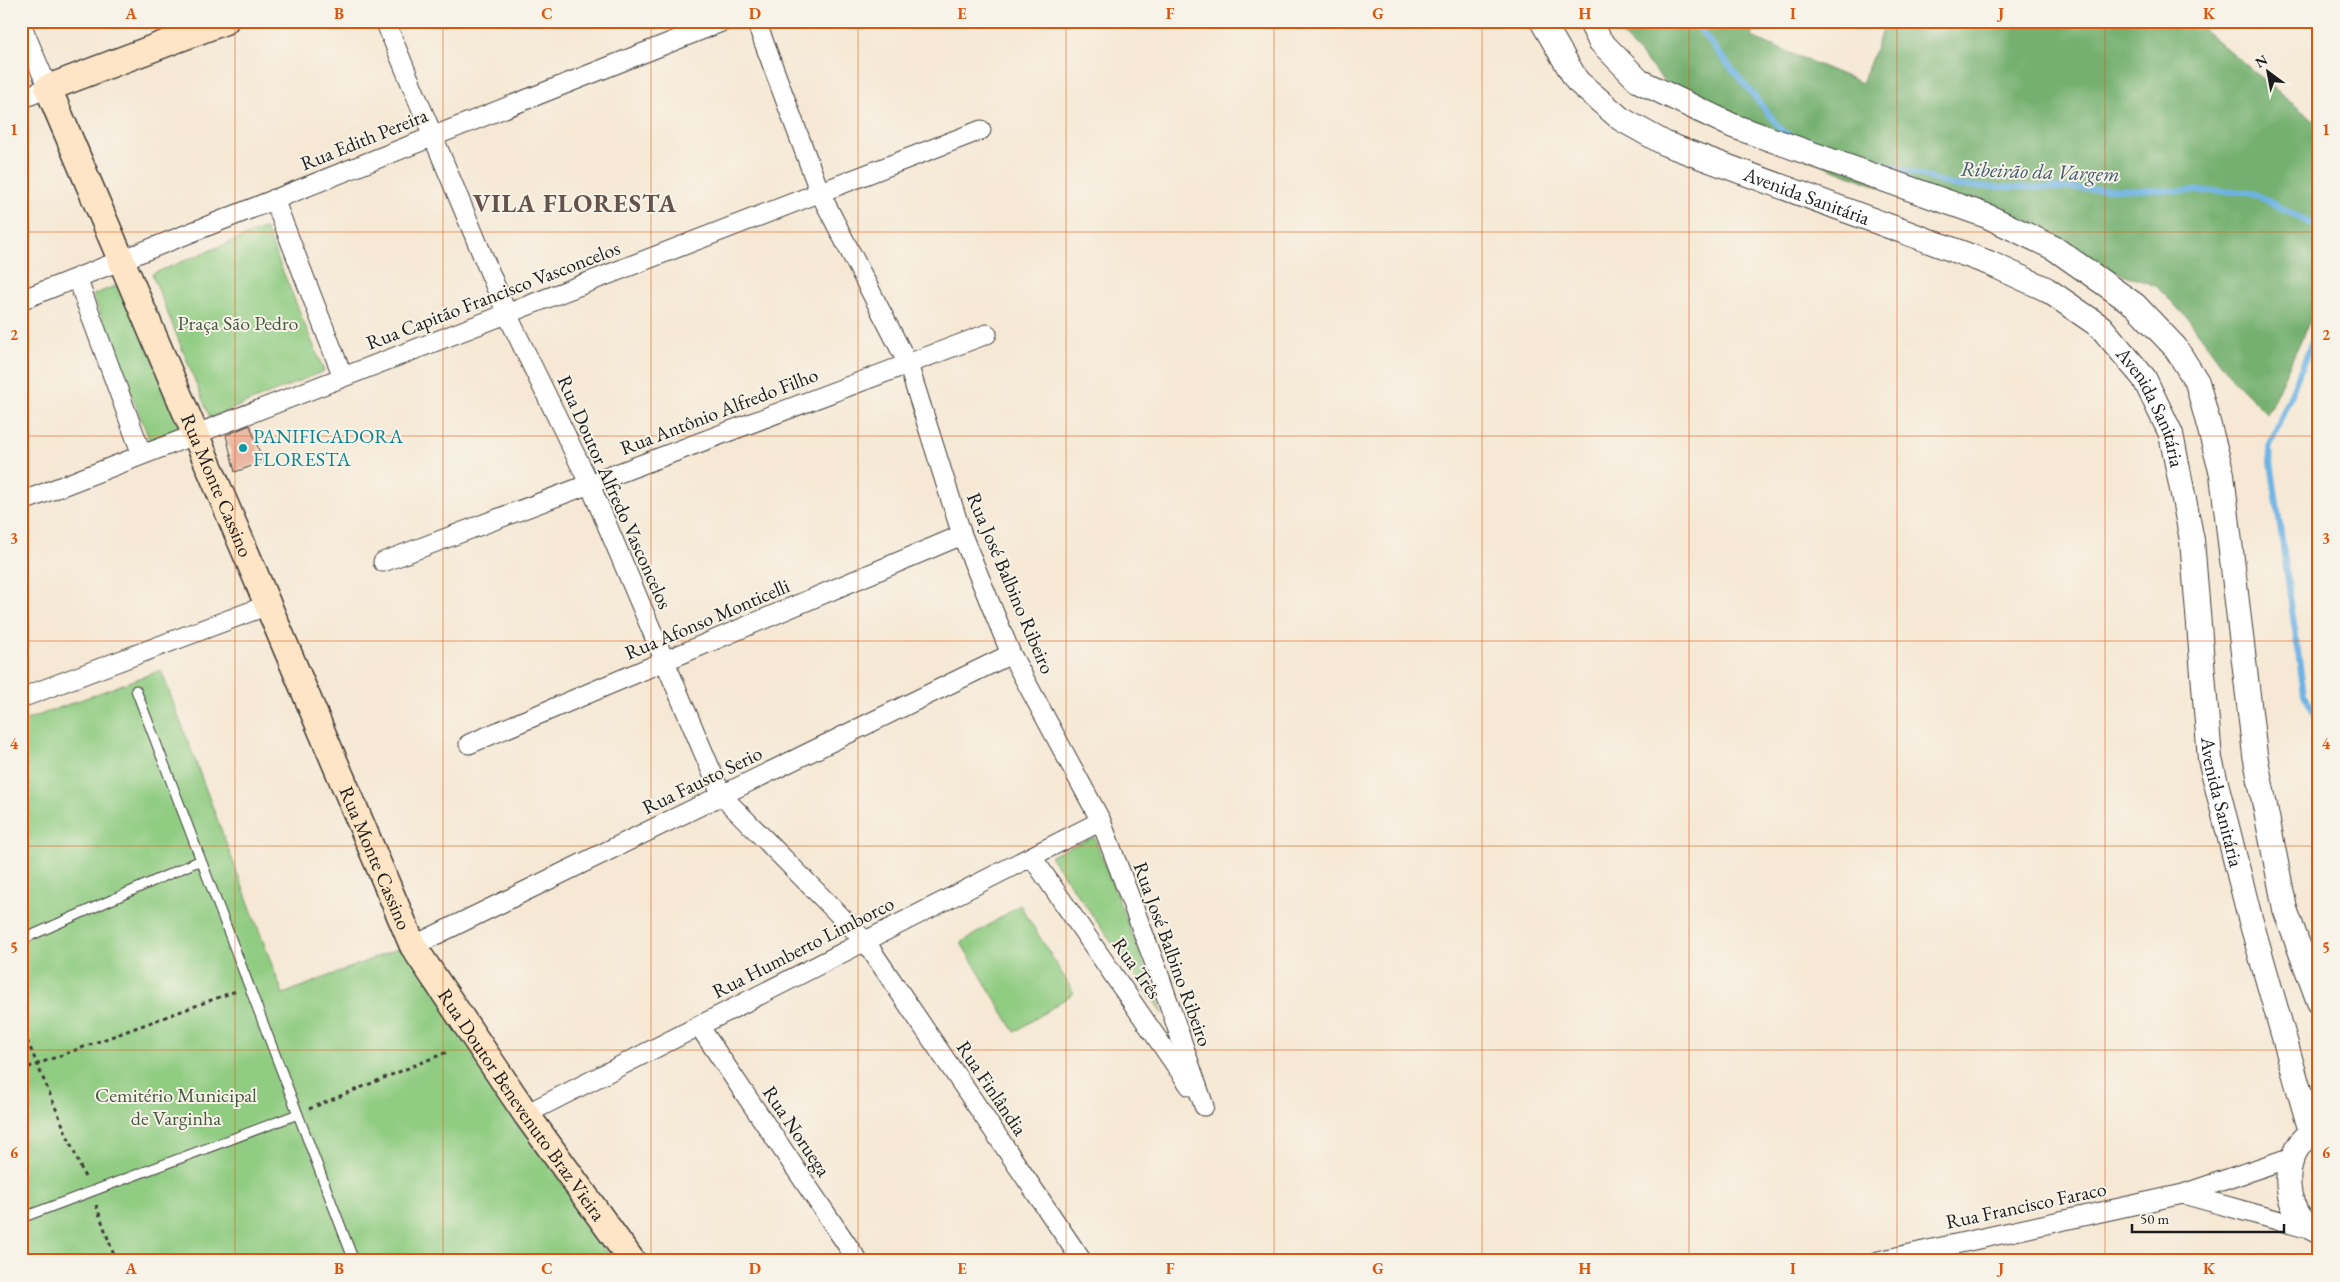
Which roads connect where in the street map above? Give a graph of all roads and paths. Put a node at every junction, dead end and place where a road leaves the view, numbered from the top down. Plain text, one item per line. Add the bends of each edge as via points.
1 (225, 21) edge
2 (384, 21) edge
3 (724, 21) edge
4 (756, 21) edge
5 (1542, 21) edge
6 (1590, 21) edge
7 (21, 24) edge
8 (48, 88) junction
9 (21, 98) edge
10 (981, 130) dead end
11 (433, 136) junction
12 (820, 193) junction
13 (274, 199) junction
14 (122, 260) junction
15 (76, 278) junction
16 (21, 300) edge
17 (507, 314) junction
18 (987, 334) dead end
19 (908, 364) junction
20 (343, 377) junction
21 (196, 434) junction
22 (142, 455) junction
23 (590, 484) junction
24 (21, 502) edge
25 (962, 535) junction
26 (383, 562) dead end
27 (268, 605) junction
28 (1012, 654) junction
29 (666, 661) junction
30 (136, 690) dead end
31 (21, 698) edge
32 (469, 744) dead end
33 (722, 796) junction
34 (1100, 821) junction
35 (1032, 857) junction
36 (201, 860) junction
37 (21, 940) edge
38 (865, 941) junction
39 (413, 946) junction
40 (249, 986) junction
41 (2319, 1002) edge
42 (21, 1026) edge
43 (699, 1026) junction
44 (447, 1052) dead end
45 (37, 1064) junction
46 (21, 1070) edge
47 (1204, 1106) joint
48 (298, 1114) junction
49 (526, 1114) junction
50 (2315, 1131) edge
51 (2292, 1157) junction
52 (91, 1191) junction
53 (2184, 1194) junction
54 (21, 1218) edge
55 (2316, 1231) edge
56 (116, 1261) edge
57 (354, 1261) edge
58 (632, 1261) edge
59 (858, 1261) edge
60 (1082, 1261) edge
61 (1878, 1261) edge

1 - 8 main road
2 - 11 street, Rua Doutor Alfredo Vasconcelos
3 - 11 street, Rua Edith Pereira
4 - 12 street, Rua José Balbino Ribeiro
5 - 50 street, Avenida Sanitária via 1577,80 1621,119 1666,144 1989,263 2046,289 2101,327 2144,378 2171,434 2192,540 2210,759 2250,918
6 - 41 street, Avenida Sanitária via 1600,40 1639,81 1733,126 1987,216 2054,248 2135,305 2175,346 2197,382 2222,474 2255,755 2285,909
7 - 8 street, Rua Monte Cassino
8 - 9 street
8 - 14 main road, Rua Monte Cassino
10 - 12 street, Rua Capitão Francisco Vasconcelos
11 - 13 street, Rua Edith Pereira
11 - 17 street, Rua Doutor Alfredo Vasconcelos
12 - 17 street, Rua Capitão Francisco Vasconcelos
12 - 19 street, Rua José Balbino Ribeiro
13 - 14 street, Rua Edith Pereira
13 - 20 street
14 - 15 street, Rua Edith Pereira
14 - 21 main road, Rua Monte Cassino
15 - 16 street, Rua Edith Pereira
15 - 22 street
17 - 20 street, Rua Capitão Francisco Vasconcelos
17 - 23 street, Rua Doutor Alfredo Vasconcelos
18 - 19 street, Rua Antônio Alfredo Filho
19 - 23 street, Rua Antônio Alfredo Filho
19 - 25 street, Rua José Balbino Ribeiro
20 - 21 street, Rua Capitão Francisco Vasconcelos
21 - 22 street, Rua Capitão Francisco Vasconcelos
21 - 27 main road, Rua Monte Cassino
22 - 24 street, Rua Capitão Francisco Vasconcelos
23 - 26 street, Rua Antônio Alfredo Filho
23 - 29 street, Rua Doutor Alfredo Vasconcelos
25 - 28 street, Rua José Balbino Ribeiro
25 - 29 street, Rua Afonso Monticelli
27 - 31 street
27 - 39 main road, Rua Monte Cassino
28 - 33 street, Rua Fausto Serio
28 - 34 street, Rua José Balbino Ribeiro
29 - 32 street, Rua Afonso Monticelli
29 - 33 street, Rua Doutor Alfredo Vasconcelos
30 - 36 lane
33 - 38 street, Rua Doutor Alfredo Vasconcelos
33 - 39 street, Rua Fausto Serio
34 - 35 street, Rua Humberto Limborco
34 - 47 street, Rua José Balbino Ribeiro via 1158,972
35 - 38 street, Rua Humberto Limborco
35 - 47 street, Rua Três
36 - 37 lane
36 - 40 lane
38 - 43 street, Rua Humberto Limborco
38 - 60 street, Rua Finlândia
39 - 49 main road, Rua Doutor Benevenuto Braz Vieira
40 - 45 path
40 - 48 lane
42 - 45 path
43 - 49 street, Rua Humberto Limborco
43 - 59 street, Rua Noruega
44 - 48 path
45 - 46 path
45 - 52 path
48 - 52 lane
48 - 57 lane
49 - 58 main road, Rua Doutor Benevenuto Braz Vieira
50 - 51 street via 2300,1144
51 - 53 street, Rua Francisco Faraco
51 - 55 street via 2288,1177 2290,1197 2299,1216
52 - 54 lane
52 - 56 path
53 - 55 street, Rua Francisco Faraco
53 - 61 street, Rua Francisco Faraco

